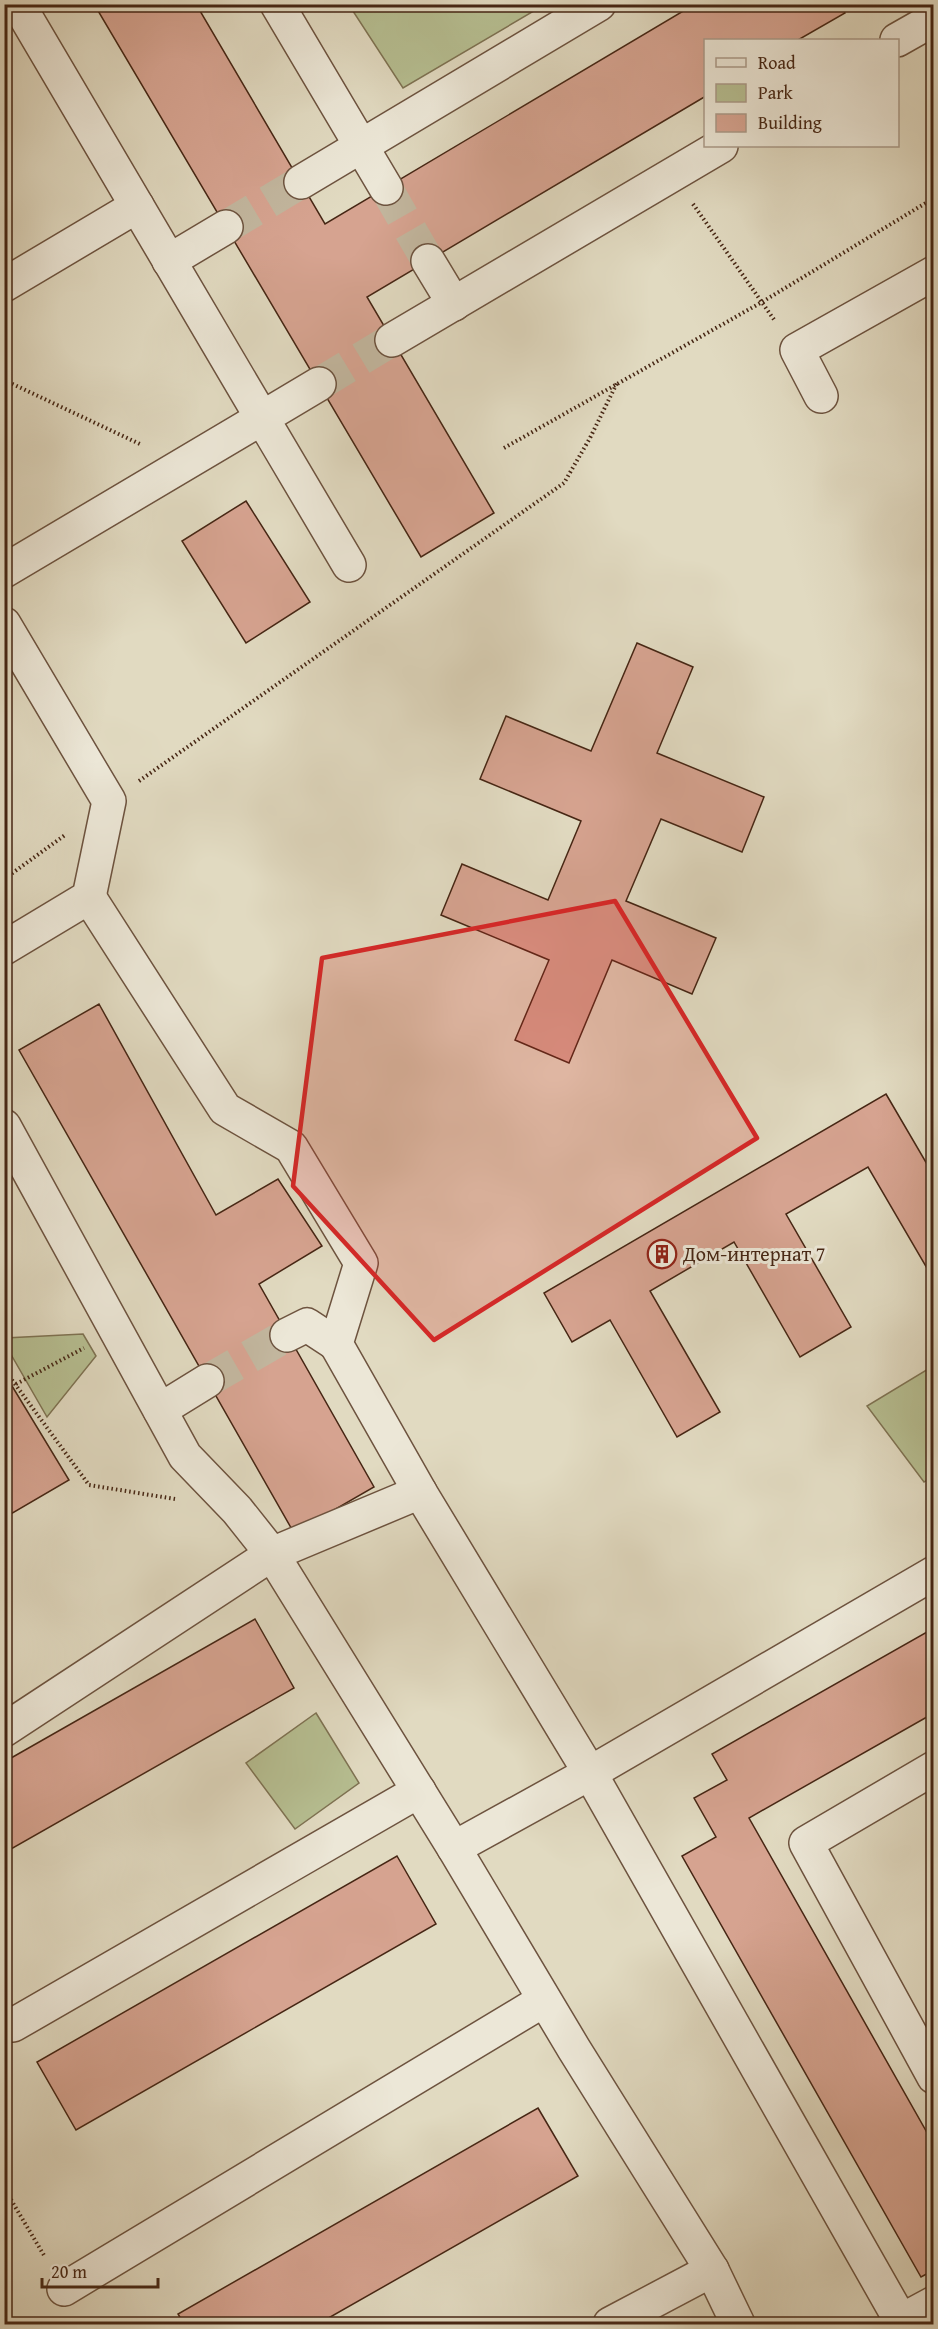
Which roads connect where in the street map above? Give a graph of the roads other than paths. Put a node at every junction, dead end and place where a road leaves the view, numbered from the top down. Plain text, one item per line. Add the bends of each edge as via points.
1 (18, 4) edge
2 (277, 4) edge
3 (599, 4) edge
4 (933, 19) edge
5 (899, 39) edge
6 (360, 146) junction
7 (719, 147) edge
8 (301, 182) tunnel mouth
9 (386, 188) tunnel mouth
10 (137, 206) junction
11 (226, 227) tunnel mouth
12 (169, 261) junction
13 (428, 261) tunnel mouth
14 (933, 273) edge
15 (4, 285) edge
16 (454, 304) junction
17 (392, 340) tunnel mouth
18 (319, 384) tunnel mouth
19 (821, 396) dead end
20 (262, 418) junction
21 (349, 565) dead end
22 (4, 571) edge
23 (4, 624) edge
24 (88, 897) junction
25 (4, 948) edge
26 (4, 1126) edge
27 (287, 1335) tunnel mouth
28 (336, 1344) junction
29 (207, 1381) tunnel mouth
30 (160, 1410) junction
31 (420, 1492) junction
32 (272, 1554) junction
33 (933, 1573) edge
34 (4, 1730) edge
35 (933, 1768) edge
36 (590, 1773) junction
37 (419, 1791) junction
38 (454, 1848) junction
39 (544, 2000) junction
40 (13, 2025) dead end
41 (933, 2077) edge
42 (712, 2270) junction
43 (64, 2289) dead end
44 (933, 2303) edge
45 (898, 2323) edge
46 (610, 2325) edge
47 (738, 2325) edge

1 - 10 lane
2 - 6 lane
3 - 6 lane
4 - 5 lane
6 - 8 lane
6 - 9 lane
7 - 16 lane
10 - 12 lane
10 - 15 lane
11 - 12 lane
12 - 20 lane
13 - 16 lane
14 - 19 lane via 797,350
16 - 17 lane
18 - 20 lane
20 - 21 lane
20 - 22 lane
23 - 24 lane via 109,801
24 - 25 lane
24 - 28 lane via 225,1109 291,1147 361,1263
26 - 30 lane
27 - 28 lane via 307,1324
28 - 31 lane
29 - 30 lane
30 - 32 lane via 185,1456 237,1510
31 - 32 lane
31 - 36 lane
32 - 34 lane
32 - 37 lane
33 - 36 lane
35 - 41 lane via 806,1843
36 - 38 lane
36 - 45 lane
37 - 38 lane
37 - 40 lane
38 - 39 lane
39 - 42 lane
39 - 43 lane
42 - 46 lane
42 - 47 lane
44 - 45 lane

